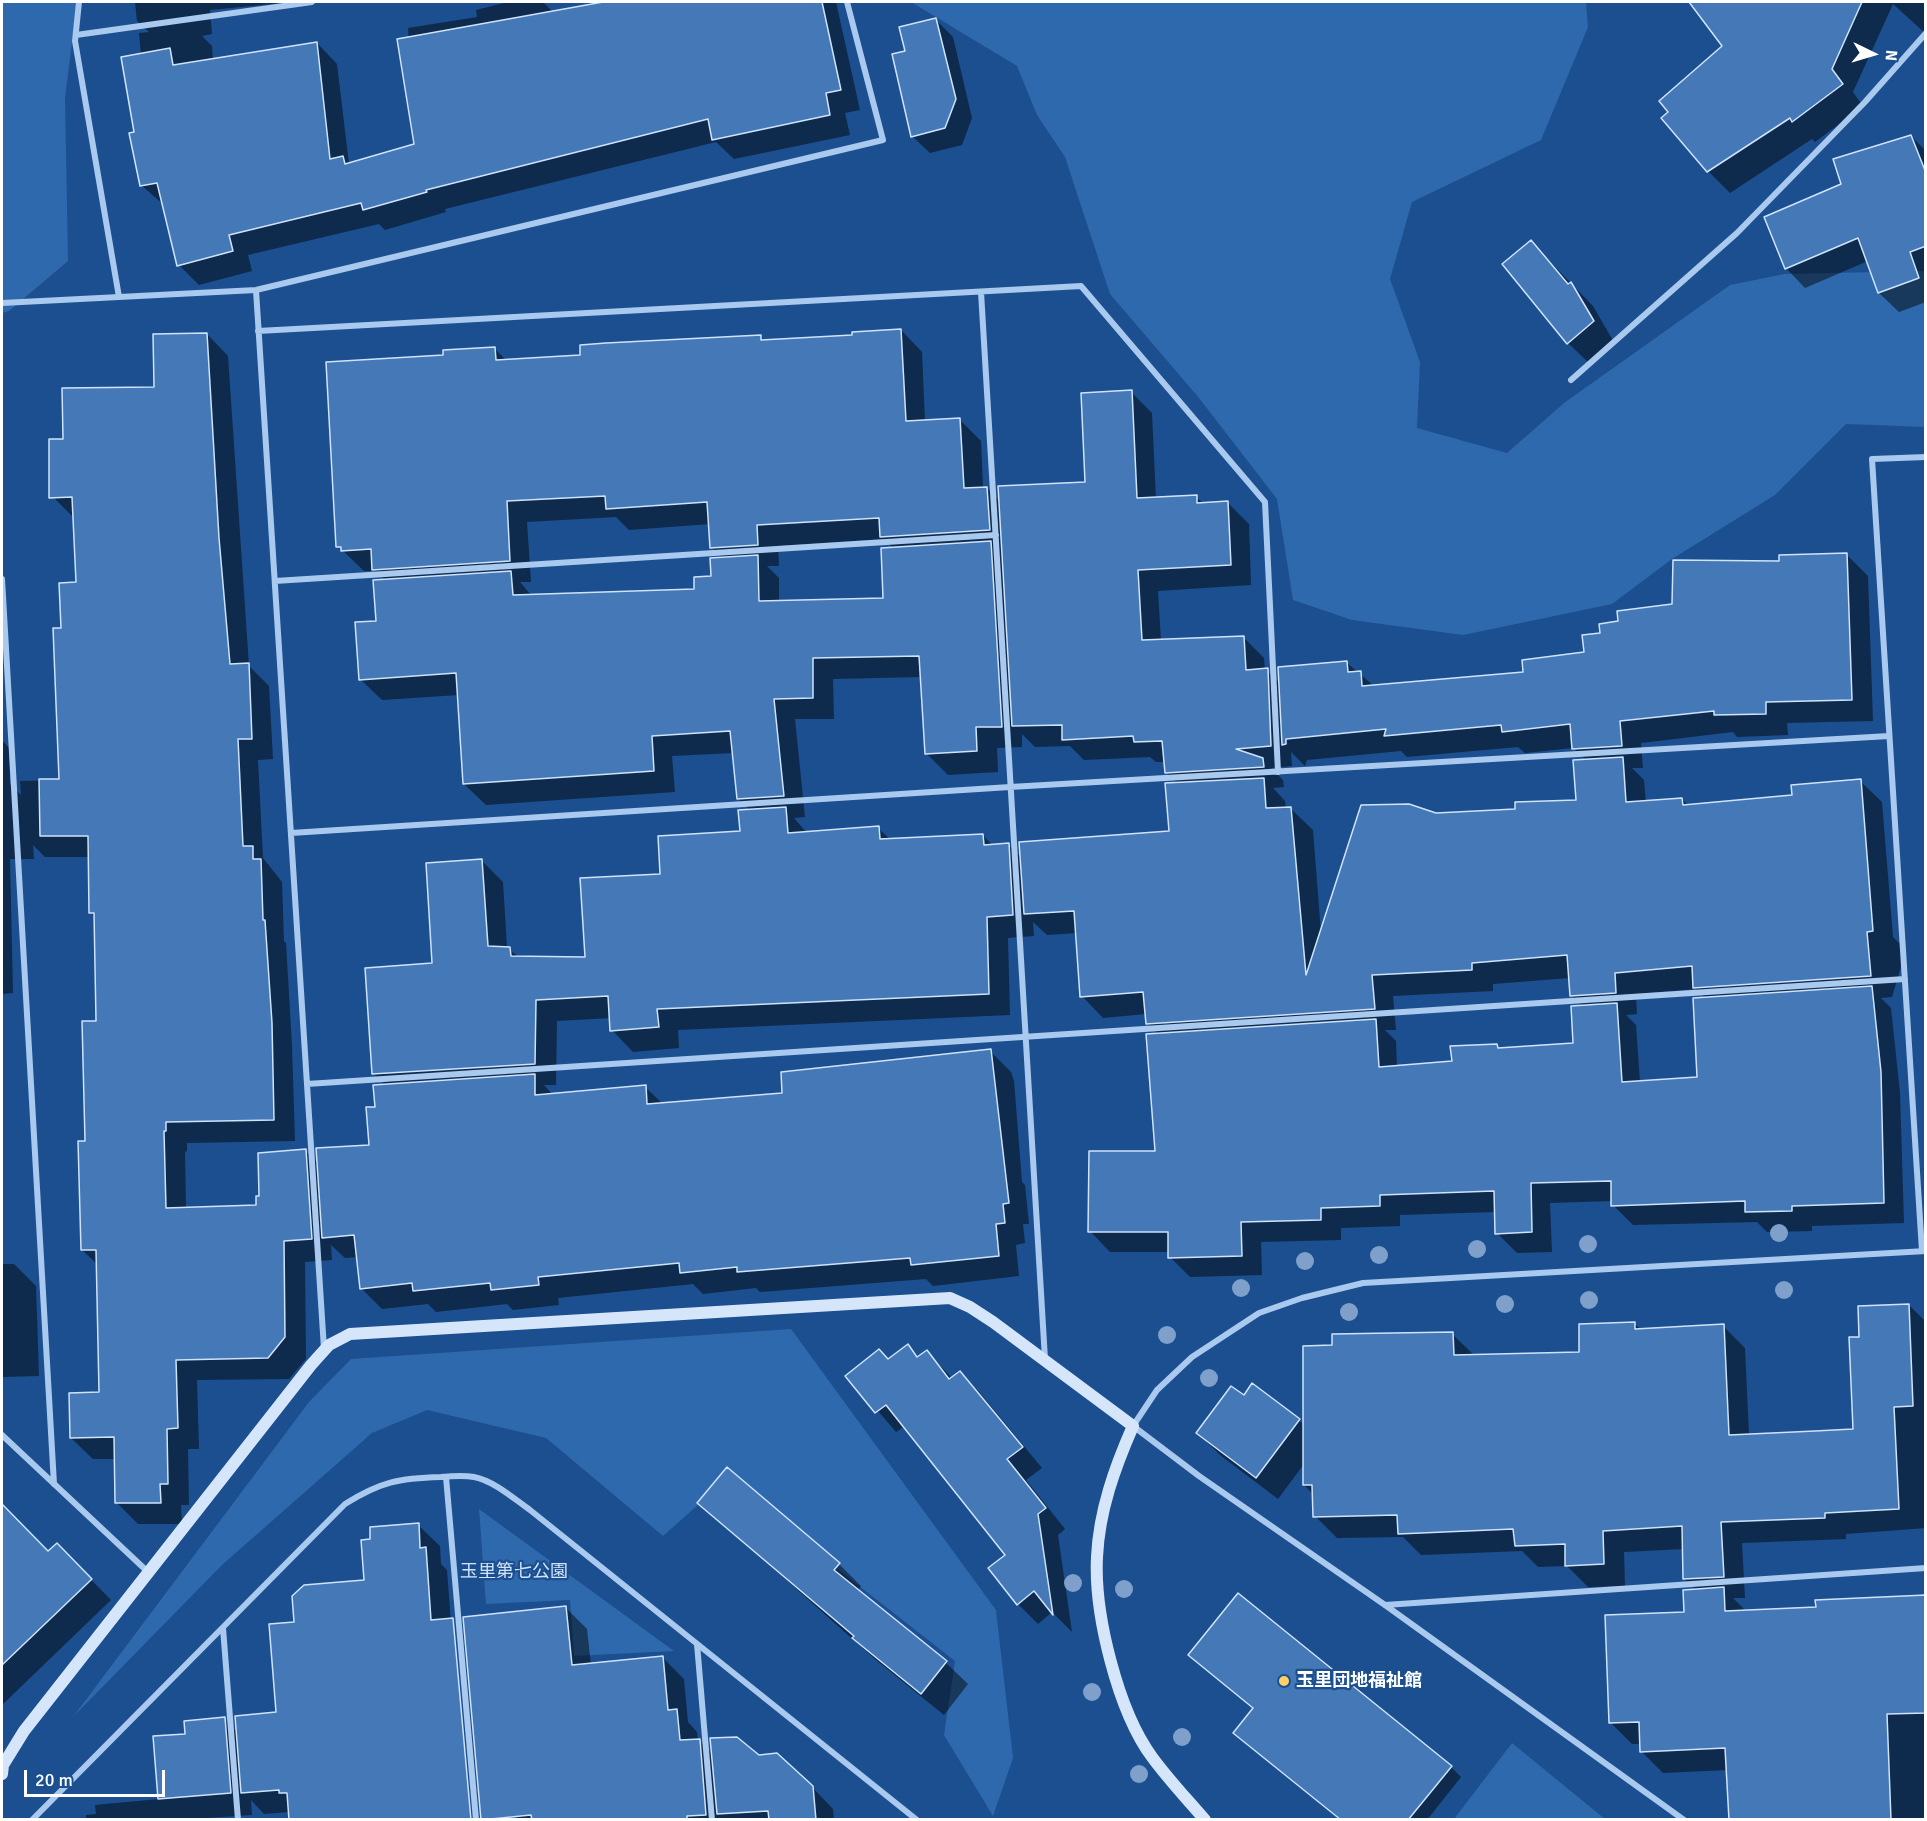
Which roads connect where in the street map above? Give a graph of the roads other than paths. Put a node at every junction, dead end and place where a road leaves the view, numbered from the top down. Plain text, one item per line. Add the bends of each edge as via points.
1 (79, 2) edge
2 (312, 2) edge
3 (847, 2) edge
4 (1926, 33) edge
5 (76, 35) junction
6 (256, 290) junction
7 (981, 292) junction
8 (119, 297) junction
9 (2, 303) edge
10 (258, 331) junction
11 (1571, 380) dead end
12 (1926, 457) edge
13 (996, 535) junction
14 (2, 579) edge
15 (275, 581) junction
16 (1889, 736) junction
17 (1278, 772) junction
18 (1010, 788) junction
19 (291, 834) junction
20 (1905, 979) junction
21 (1025, 1037) junction
22 (307, 1084) junction
23 (1924, 1251) edge
24 (324, 1350) junction
25 (1044, 1359) junction
26 (1133, 1426) junction
27 (2, 1435) edge
28 (446, 1477) junction
29 (54, 1484) junction
30 (1926, 1569) edge
31 (148, 1572) junction
32 (1385, 1605) junction
33 (223, 1628) junction
34 (697, 1644) junction
35 (2, 1774) edge
36 (32, 1820) edge
37 (238, 1820) edge
38 (476, 1820) edge
39 (712, 1820) edge
40 (917, 1820) edge
41 (1205, 1820) edge
42 (1684, 1820) edge

1 - 5 street
2 - 5 street
3 - 6 street via 883,140
4 - 11 street via 1865,102 1737,233
5 - 8 street
6 - 8 street
6 - 10 street
7 - 10 street
7 - 13 street
7 - 17 street via 1081,286 1265,502
8 - 9 street
10 - 15 street
12 - 16 street via 1872,459
13 - 15 street
13 - 18 street
14 - 29 street
15 - 19 street
16 - 17 street
16 - 20 street
17 - 18 street
18 - 19 street
18 - 21 street
19 - 22 street
20 - 21 street
20 - 23 street
21 - 22 street
21 - 25 street
22 - 24 street
23 - 26 street via 1363,1283 1259,1313 1192,1357 1157,1390
24 - 25 street via 350,1334 376,1331 950,1298 970,1307
24 - 31 street
25 - 26 street
26 - 32 street
26 - 41 street via 1112,1475 1097,1557 1103,1632 1121,1697 1150,1755
27 - 29 street
28 - 33 street via 404,1478 369,1489 345,1504
28 - 34 street via 474,1477 501,1490
28 - 38 street
29 - 31 street
30 - 32 street
31 - 35 street via 24,1731 3,1765
32 - 42 street
33 - 36 street
33 - 37 street
34 - 39 street
34 - 40 street

